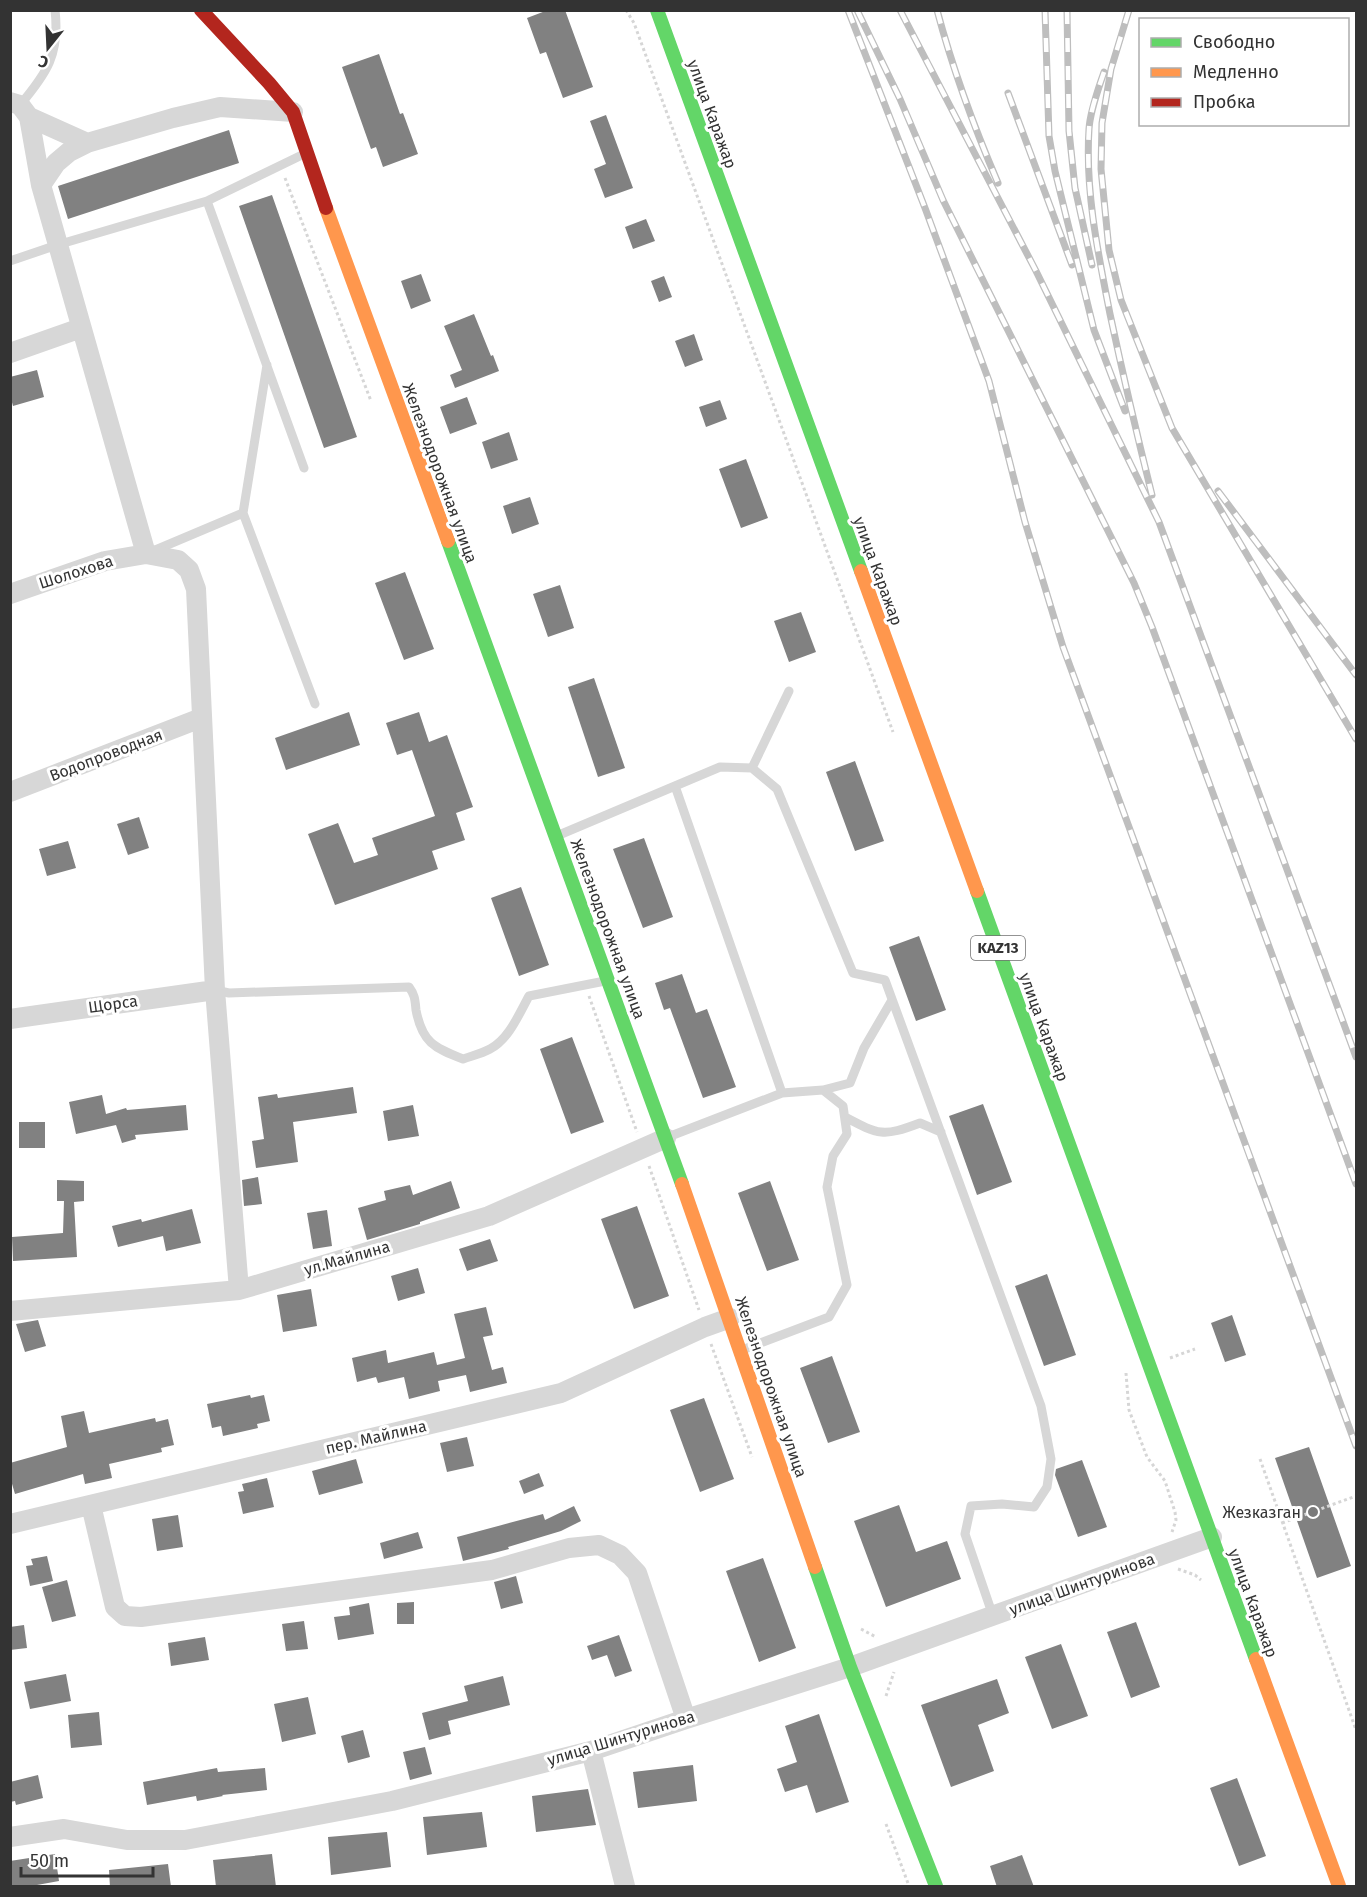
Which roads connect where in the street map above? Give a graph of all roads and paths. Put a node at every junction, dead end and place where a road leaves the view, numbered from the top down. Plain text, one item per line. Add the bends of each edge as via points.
1 (55, 10) edge
2 (201, 10) edge
3 (626, 10) edge
4 (657, 10) edge
5 (20, 108) edge
6 (293, 112) junction
7 (87, 143) junction
8 (306, 153) junction
9 (280, 165) junction
10 (41, 185) junction
11 (207, 201) junction
12 (57, 245) junction
13 (10, 261) edge
14 (81, 328) junction
15 (10, 354) edge
16 (267, 363) junction
17 (375, 410) dead end
18 (304, 468) dead end
19 (243, 513) junction
20 (146, 554) junction
21 (10, 594) edge
22 (789, 692) dead end
23 (315, 704) dead end
24 (201, 718) junction
25 (892, 732) dead end
26 (752, 768) junction
27 (675, 786) junction
28 (10, 792) edge
29 (556, 836) junction
30 (609, 980) junction
31 (585, 985) junction
32 (215, 990) junction
33 (892, 1000) junction
34 (10, 1019) edge
35 (823, 1090) junction
36 (782, 1093) junction
37 (845, 1117) junction
38 (941, 1132) junction
39 (666, 1138) junction
40 (643, 1149) junction
41 (239, 1290) junction
42 (10, 1311) edge
43 (730, 1318) junction
44 (705, 1327) junction
45 (741, 1351) junction
46 (1126, 1373) dead end
47 (1260, 1459) dead end
48 (753, 1461) dead end
49 (1356, 1496) edge
50 (91, 1505) junction
51 (10, 1524) edge
52 (1282, 1524) junction
53 (1170, 1534) dead end
54 (1212, 1537) junction
55 (1176, 1568) dead end
56 (1205, 1587) dead end
57 (993, 1616) junction
58 (858, 1625) dead end
59 (880, 1638) dead end
60 (850, 1667) junction
61 (895, 1670) dead end
62 (886, 1699) dead end
63 (686, 1719) junction
64 (1356, 1730) edge
65 (591, 1751) junction
66 (884, 1819) dead end
67 (10, 1838) edge
68 (622, 1886) edge
69 (909, 1887) edge
70 (936, 1887) edge
71 (1339, 1887) edge

1 - 5 lane via 54,50 42,78
2 - 6 street, Железнодорожная улица
3 - 25 path
4 - 54 street, улица Каражар / KAZ13
5 - 7 street
5 - 10 street
6 - 7 street via 220,107
6 - 8 street, Железнодорожная улица
7 - 10 street via 56,163
8 - 9 lane
8 - 29 street, Железнодорожная улица
9 - 11 lane
9 - 17 path
10 - 12 street
11 - 12 lane
11 - 16 lane
12 - 13 lane
12 - 14 street
14 - 15 street
14 - 20 street
16 - 18 lane
16 - 19 lane
19 - 20 lane
19 - 23 lane
20 - 21 street, Шолохова via 105,561
20 - 24 street, Шолохова via 178,560 189,570 196,589
22 - 26 lane
24 - 28 street, Водопроводная
24 - 32 street
26 - 27 lane via 720,767
26 - 33 lane via 777,789 853,974 885,980
27 - 29 lane
27 - 36 lane
29 - 30 street, Железнодорожная улица
30 - 31 lane
30 - 39 street, Железнодорожная улица
31 - 32 lane via 529,996 500,1041 462,1059 439,1050 422,1032 415,996 409,987 229,993
31 - 40 path
32 - 34 street, Щорса
32 - 41 street
33 - 35 lane via 864,1048 850,1083
33 - 38 lane
35 - 36 lane
35 - 37 lane via 843,1106
36 - 39 lane
37 - 38 lane via 872,1131 894,1132 920,1123
37 - 45 lane via 847,1134 833,1156 827,1187 847,1285 829,1317
38 - 57 lane via 1041,1406 1051,1459 1047,1487 1034,1507 971,1506 965,1534
39 - 40 street, ул.Майлина
39 - 43 street, Железнодорожная улица
40 - 41 street, ул.Майлина via 489,1216
40 - 44 path
41 - 42 street, ул.Майлина
43 - 44 street, пер. Майлина
43 - 45 street, Железнодорожная улица
44 - 48 path
44 - 50 street, пер. Майлина via 561,1393
45 - 60 street, Железнодорожная улица
46 - 53 path via 1129,1410 1147,1457 1165,1481 1175,1512
47 - 52 path
49 - 52 path
50 - 51 street, пер. Майлина
50 - 63 street via 115,1607 125,1616 492,1570 569,1548 599,1545 620,1555 637,1573
52 - 64 path
54 - 57 street, улица Шинтуринова
54 - 71 street, улица Каражар / KAZ13
55 - 56 path via 1195,1575
57 - 60 street, улица Шинтуринова
58 - 59 path
60 - 63 street, улица Шинтуринова
60 - 70 street, Железнодорожная улица
61 - 62 path
63 - 65 street, улица Шинтуринова
65 - 67 street, улица Шинтуринова via 392,1801 185,1840 128,1840 64,1829
65 - 68 street
66 - 69 path

